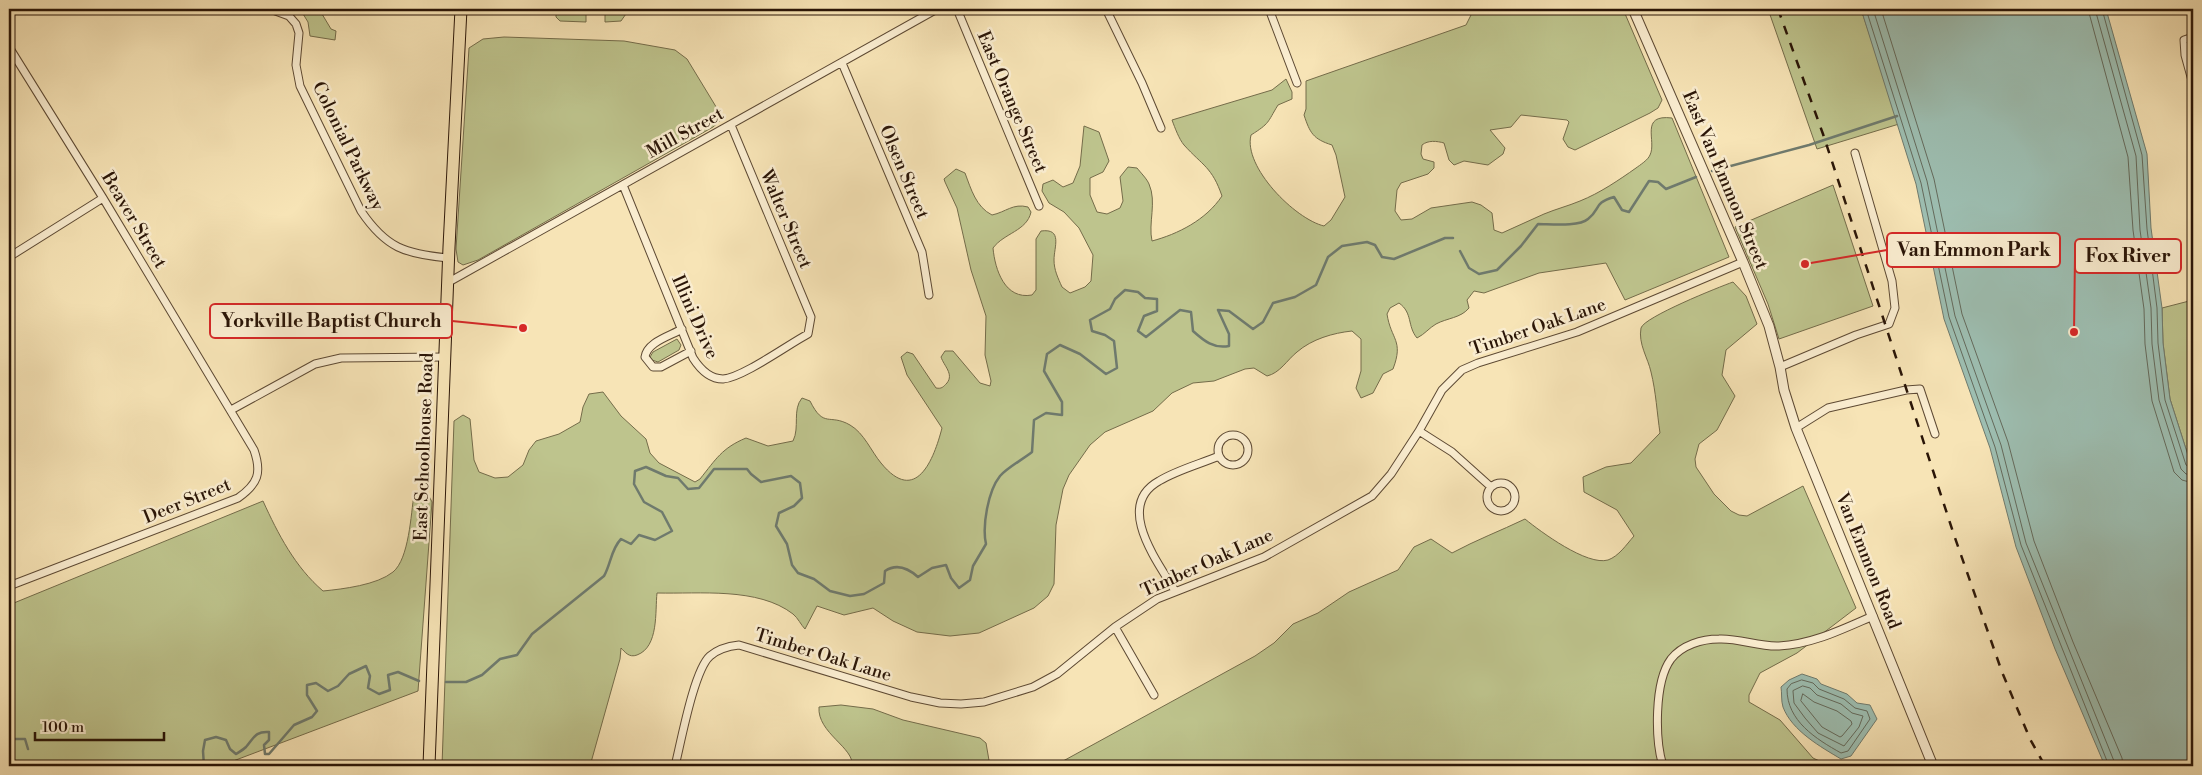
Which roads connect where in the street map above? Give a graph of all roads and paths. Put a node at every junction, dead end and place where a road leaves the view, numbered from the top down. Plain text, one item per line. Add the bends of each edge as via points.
1 (270, 9) edge
2 (461, 9) edge
3 (937, 9) edge
4 (957, 9) edge
5 (1106, 9) edge
6 (1269, 9) edge
7 (1633, 9) edge
8 (2193, 37) edge
9 (9, 47) edge
10 (842, 63) junction
11 (1297, 83) dead end
12 (2193, 84) edge
13 (730, 125) junction
14 (1161, 128) dead end
15 (1855, 153) dead end
16 (623, 184) junction
17 (103, 198) junction
18 (1039, 206) dead end
19 (9, 257) edge
20 (448, 258) junction
21 (1743, 262) junction
22 (447, 283) junction
23 (929, 295) dead end
24 (810, 325) joint
25 (682, 329) junction
26 (690, 351) junction
27 (445, 358) junction
28 (1780, 367) junction
29 (231, 410) junction
30 (1796, 428) junction
31 (1419, 431) junction
32 (1935, 434) dead end
33 (1219, 456) junction
34 (1490, 488) junction
35 (9, 586) edge
36 (1175, 591) junction
37 (1873, 616) junction
38 (1116, 627) junction
39 (1154, 695) dead end
40 (429, 766) edge
41 (675, 766) edge
42 (1664, 766) edge
43 (1933, 766) edge

1 - 20 street, Colonial Parkway via 289,16 296,24 299,33 296,65 300,86 361,211 373,229 409,253
2 - 20 main road, East Schoolhouse Road
3 - 10 street, Mill Street
4 - 18 street, East Orange Street
5 - 14 street
6 - 11 street
7 - 21 street, East Van Emmon Street
8 - 12 street via 2184,40
9 - 17 street, Beaver Street
10 - 13 street, Mill Street
10 - 23 street, Olsen Street via 922,252
13 - 16 street, Mill Street
13 - 24 street, Walter Street via 811,317
15 - 28 street via 1892,281 1895,308 1889,324
16 - 22 street, Mill Street
16 - 25 street, Illini Drive
17 - 19 street
17 - 29 street, Beaver Street
20 - 22 main road, East Schoolhouse Road
21 - 28 street, East Van Emmon Street
21 - 31 street, Timber Oak Lane via 1555,341 1462,370 1442,390
22 - 27 main road, East Schoolhouse Road
24 - 26 street, Illini Drive via 808,334 738,375 725,379 704,373
25 - 26 street, Illini Drive
25 - 26 street via 651,346 645,357 653,367 661,367
27 - 29 street via 341,358 315,364
27 - 40 main road, East Schoolhouse Road
28 - 30 street, Van Emmon Road
29 - 35 street, Deer Street via 259,465 257,479 249,490 238,498
30 - 32 street via 1828,408 1920,389
30 - 37 street, Van Emmon Road
31 - 34 street via 1452,452
31 - 36 street, Timber Oak Lane via 1372,496 1264,557
33 - 33 street via 1229,465 1237,465 1246,458 1247,446 1240,437 1227,437 1220,443
33 - 36 street via 1158,481 1145,492 1138,511 1141,530
34 - 34 street via 1487,500 1491,507 1499,511 1511,507 1515,499 1511,487 1498,483
36 - 38 street, Timber Oak Lane via 1157,599
37 - 42 street via 1803,643 1778,646 1719,638 1686,646 1671,659 1661,685 1657,722
37 - 43 street, Van Emmon Road
38 - 39 street
38 - 41 street, Timber Oak Lane via 1057,674 1033,687 984,702 962,704 911,697 752,648 730,646 710,656 699,673

